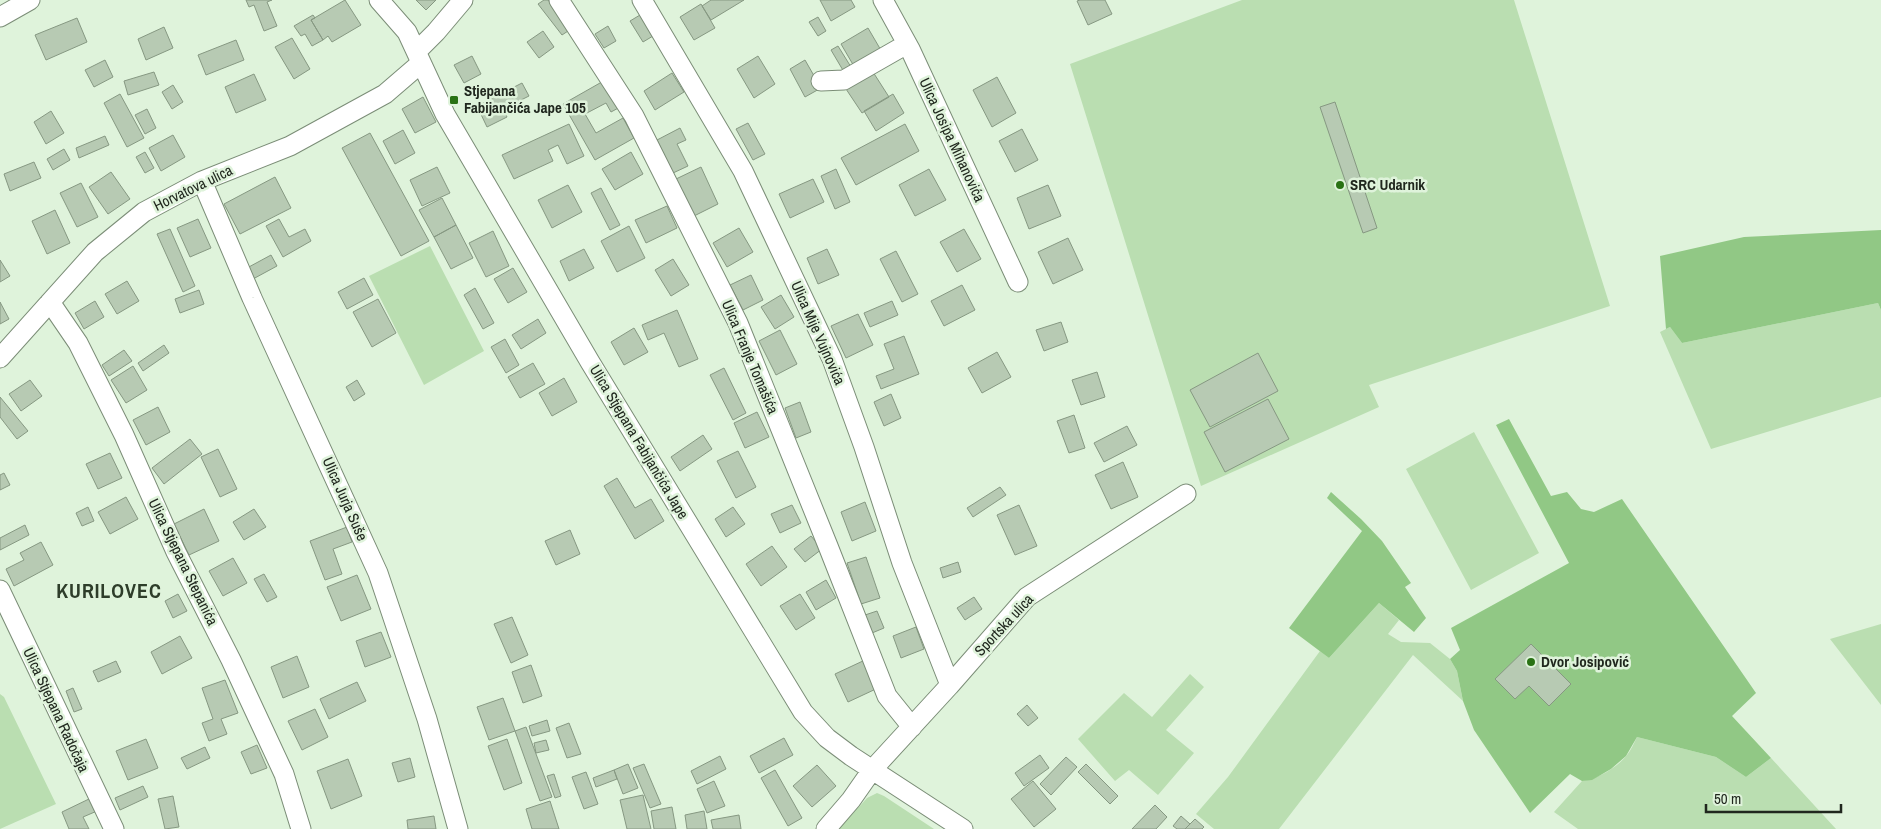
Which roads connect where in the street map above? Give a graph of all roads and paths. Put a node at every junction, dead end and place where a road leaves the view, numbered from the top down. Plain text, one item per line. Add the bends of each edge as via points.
1 (30, 0) edge
2 (379, 0) edge
3 (463, 0) edge
4 (559, 0) edge
5 (642, 0) edge
6 (883, 0) edge
7 (0, 17) edge
8 (908, 44) junction
9 (419, 57) junction
10 (821, 80) dead end
11 (202, 180) junction
12 (1018, 282) dead end
13 (50, 302) junction
14 (0, 358) edge
15 (1186, 494) dead end
16 (0, 590) edge
17 (950, 685) junction
18 (912, 727) junction
19 (872, 770) junction
20 (114, 829) edge
21 (301, 829) edge
22 (458, 829) edge
23 (826, 829) edge
24 (963, 829) edge

1 - 7 street
2 - 9 street, Ulica Stjepana Fabijančića Jape via 407,32
3 - 9 street, Horvatova ulica
4 - 18 street, Ulica Franje Tomašića via 634,116 738,323 887,696
5 - 17 street, Ulica Mije Vujnovića via 743,171 832,359 902,563
6 - 8 street, Ulica Josipa Mihanovića
8 - 10 street via 844,80
8 - 12 street, Ulica Josipa Mihanovića
9 - 11 street, Horvatova ulica via 385,94 290,146
9 - 19 street, Ulica Stjepana Fabijančića Jape via 445,114 590,362 794,698 827,738
11 - 13 street, Horvatova ulica via 144,212 95,252
11 - 22 street, Ulica Jurja Suše via 252,298 378,573 427,719
13 - 14 street, Horvatova ulica
13 - 21 street, Ulica Stjepana Stepanića via 78,343 124,435 176,552 284,774
15 - 17 street, Sportska ulica via 1027,596
16 - 20 street, Ulica Stjepana Radočaja
17 - 18 street, Sportska ulica
18 - 19 street, Sportska ulica
19 - 23 street, Sportska ulica
19 - 24 street, Ulica Stjepana Fabijančića Jape

